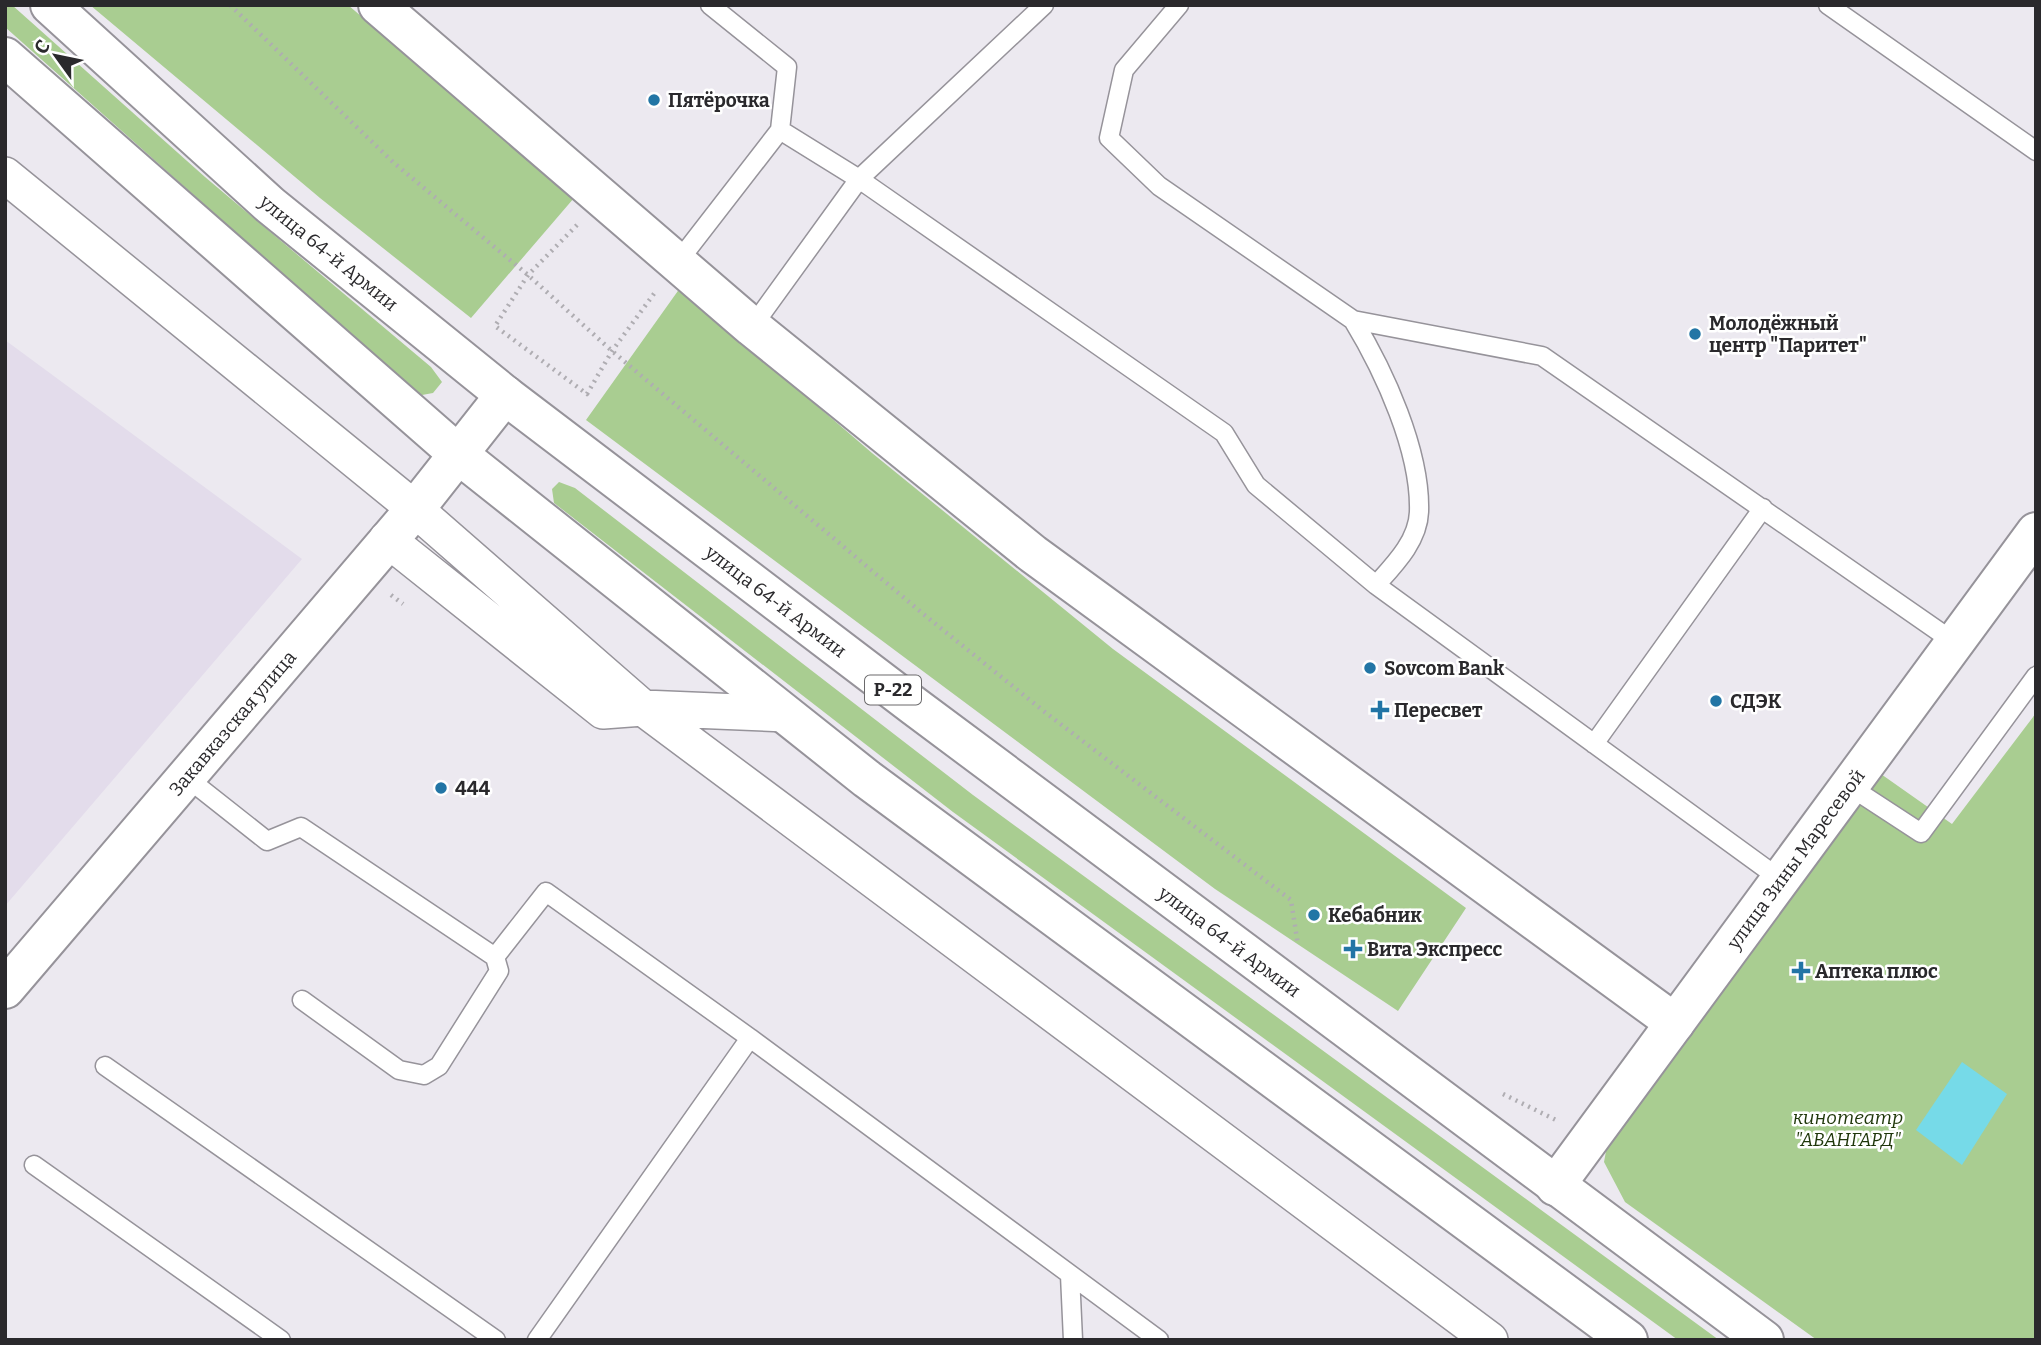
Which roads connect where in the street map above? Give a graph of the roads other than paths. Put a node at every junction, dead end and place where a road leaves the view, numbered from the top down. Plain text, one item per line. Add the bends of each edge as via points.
1 (50, 5) edge
2 (378, 5) edge
3 (710, 5) edge
4 (1044, 5) edge
5 (1179, 5) edge
6 (1828, 5) edge
7 (732, 14) edge
8 (5, 57) edge
9 (780, 130) junction
10 (2036, 151) edge
11 (5, 175) edge
12 (859, 179) junction
13 (677, 263) junction
14 (1353, 320) junction
15 (752, 327) junction
16 (505, 395) junction
17 (458, 454) junction
18 (1763, 508) junction
19 (415, 509) junction
20 (2036, 532) edge
21 (387, 540) junction
22 (1376, 585) junction
23 (1954, 642) junction
24 (2036, 676) edge
25 (643, 708) junction
26 (786, 714) junction
27 (1594, 744) junction
28 (186, 777) junction
29 (1849, 786) junction
30 (1780, 879) junction
31 (495, 957) junction
32 (5, 989) edge
33 (302, 1000) dead end
34 (1675, 1023) junction
35 (750, 1038) junction
36 (105, 1066) dead end
37 (34, 1165) dead end
38 (1555, 1186) junction
39 (1070, 1275) junction
40 (281, 1340) edge
41 (496, 1340) edge
42 (537, 1340) edge
43 (1073, 1340) edge
44 (1159, 1340) edge
45 (1490, 1340) edge
46 (1628, 1340) edge
47 (1763, 1340) edge

1 - 16 main road, улица 64-й Армии / Р-22 via 270,205
2 - 13 main road
3 - 7 lane
4 - 12 lane
5 - 14 lane via 1124,70 1108,138 1159,186
6 - 10 lane
7 - 9 lane via 786,67
8 - 17 main road
9 - 12 lane
9 - 13 lane
11 - 19 street
12 - 15 lane
12 - 22 lane via 1224,433 1256,485
13 - 15 main road
14 - 18 lane via 1542,356
14 - 22 lane via 1376,358 1412,457 1419,514 1403,556
15 - 34 main road via 1032,554
16 - 17 main road, Закавказская улица
16 - 38 main road, улица 64-й Армии / Р-22
17 - 19 main road, Закавказская улица
17 - 26 main road
18 - 23 lane
18 - 27 lane
19 - 21 main road, Закавказская улица
19 - 25 street
20 - 23 main road, улица Зины Маресевой
21 - 25 street via 603,711
21 - 28 main road, Закавказская улица
22 - 27 lane
23 - 29 main road, улица Зины Маресевой
24 - 29 lane via 1921,833
25 - 26 street
25 - 45 street
26 - 46 main road via 867,779
27 - 30 lane
28 - 31 lane via 267,841 301,827
28 - 32 main road, Закавказская улица
29 - 30 main road, улица Зины Маресевой
30 - 34 main road, улица Зины Маресевой
31 - 33 lane via 499,971 488,991 439,1066 424,1075 399,1070
31 - 35 lane via 546,892
34 - 38 main road, улица Зины Маресевой
35 - 39 lane
35 - 42 lane
36 - 41 lane
37 - 40 lane
38 - 47 main road, улица 64-й Армии / Р-22
39 - 43 lane
39 - 44 lane

